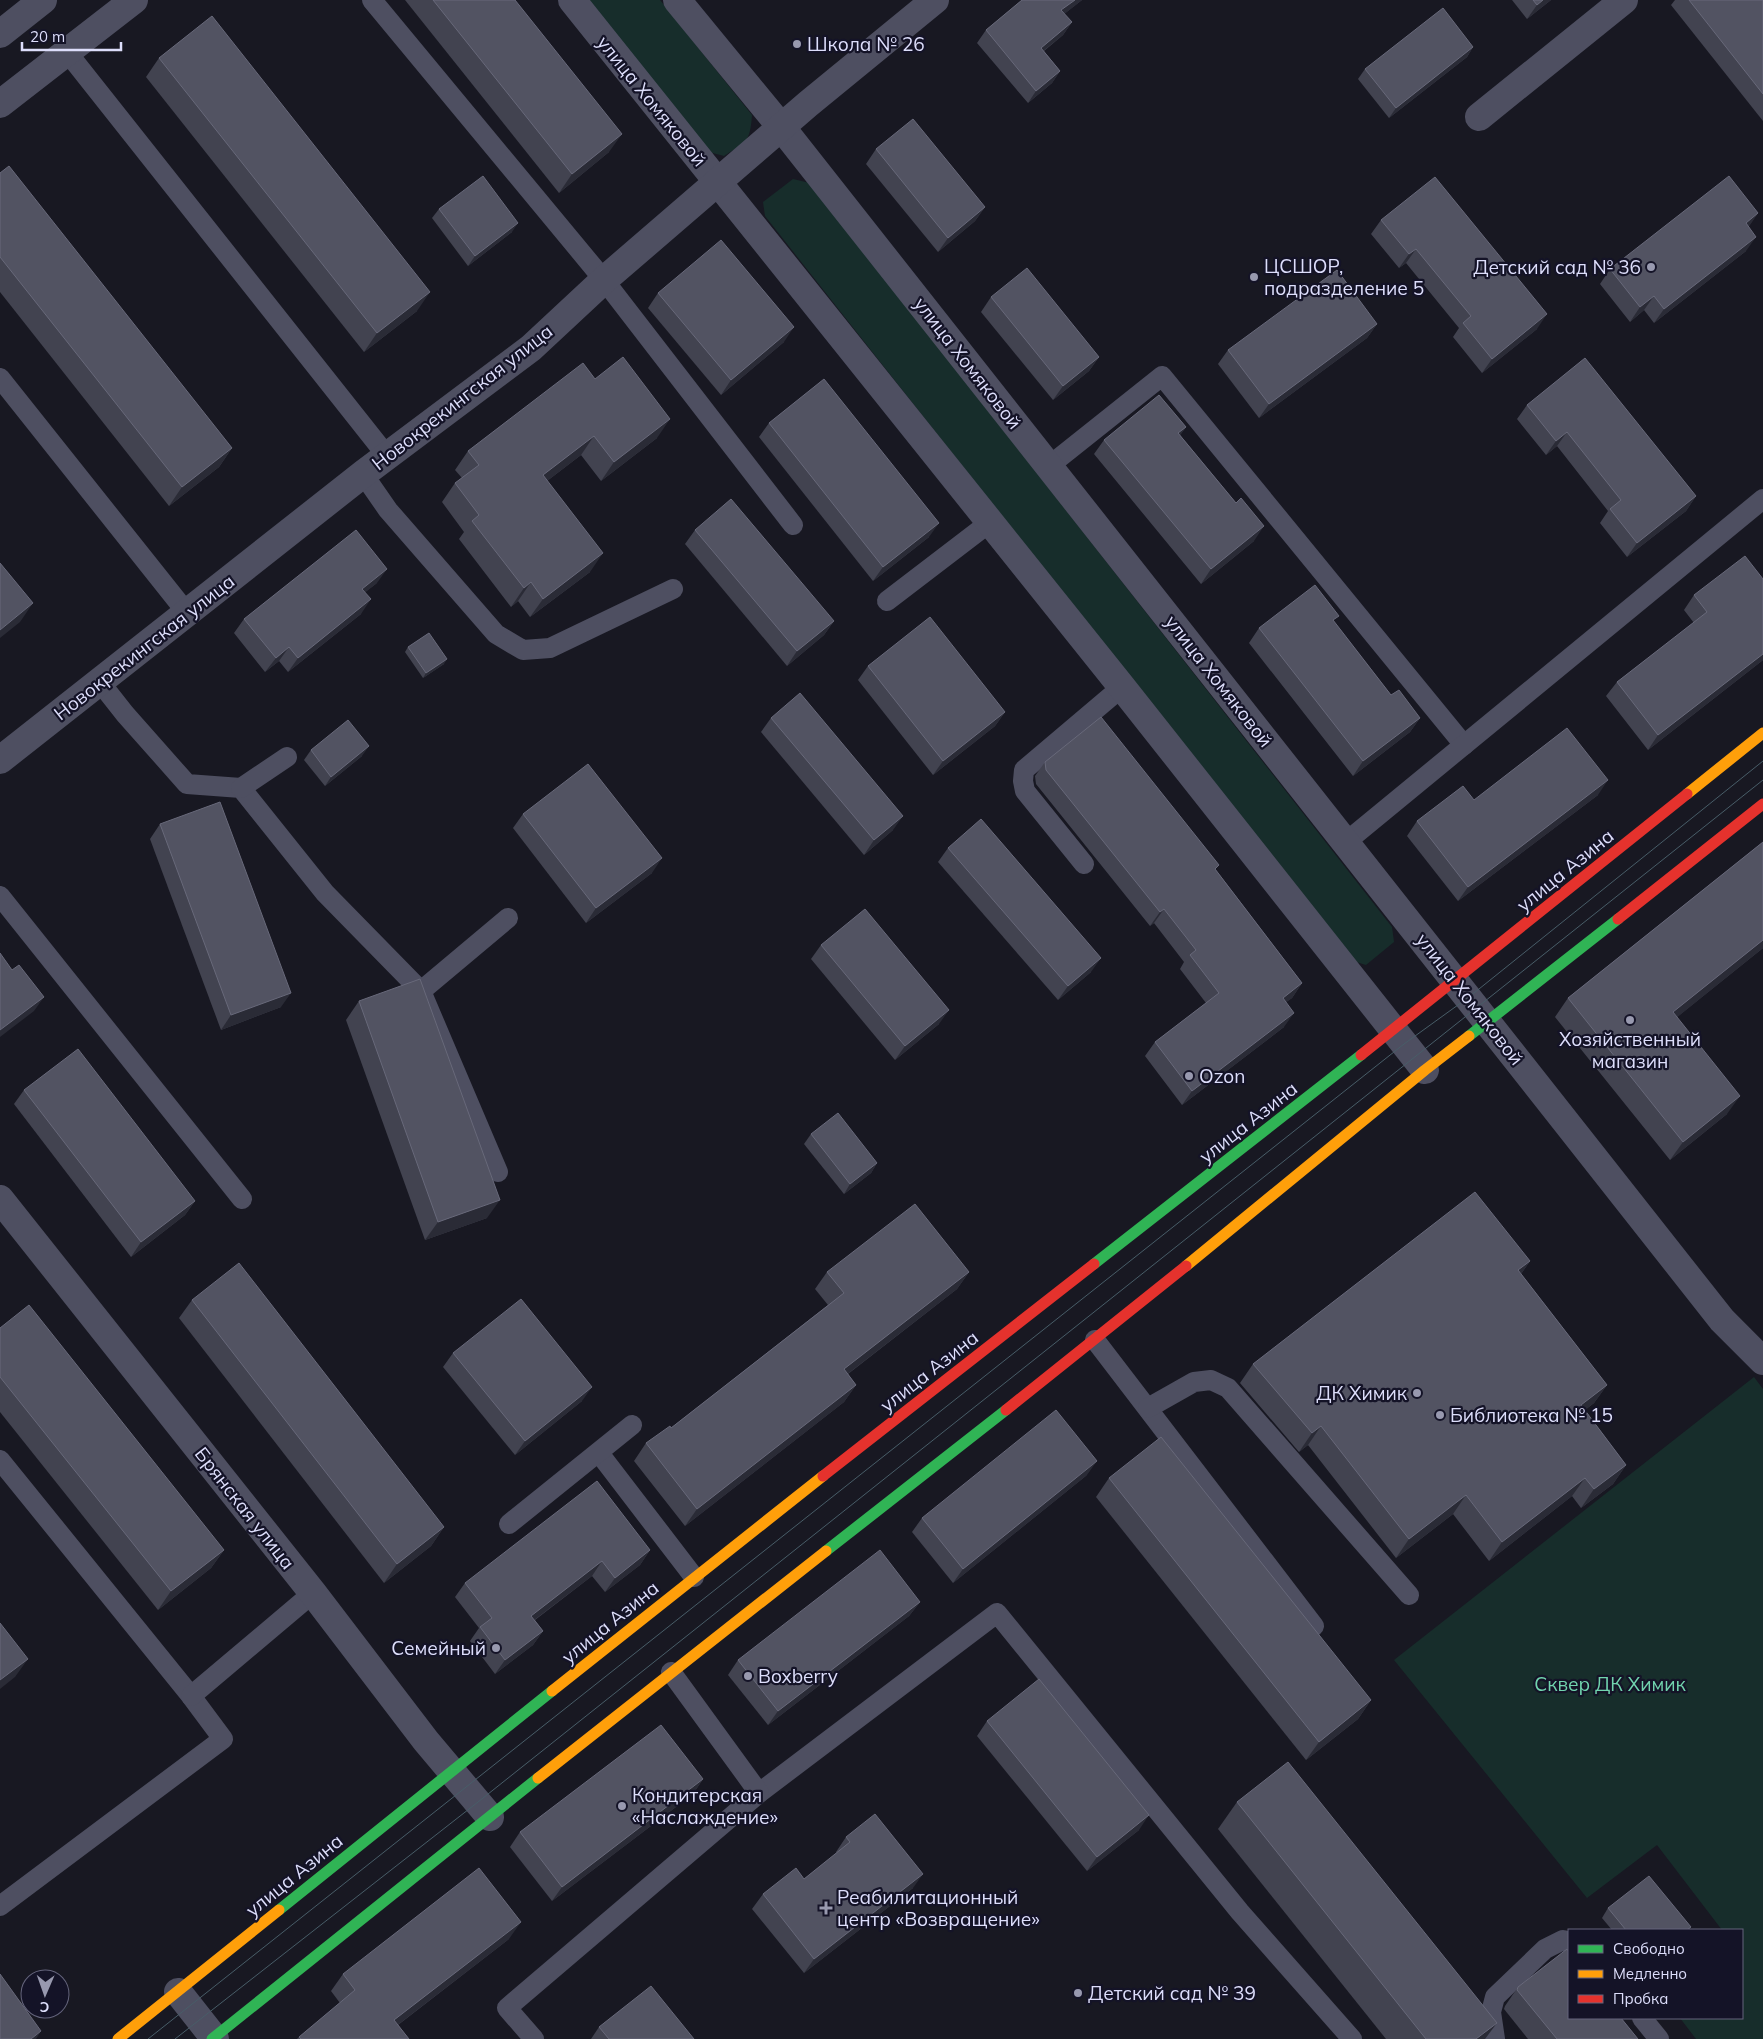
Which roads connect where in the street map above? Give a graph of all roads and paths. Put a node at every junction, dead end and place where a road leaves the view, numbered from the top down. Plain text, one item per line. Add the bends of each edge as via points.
1 (43, 0) edge
2 (134, 0) edge
3 (372, 0) edge
4 (572, 0) edge
5 (677, 0) edge
6 (935, 0) edge
7 (1624, 0) edge
8 (0, 34) edge
9 (67, 52) junction
10 (0, 104) edge
11 (1479, 117) dead end
12 (782, 128) junction
13 (718, 183) junction
14 (604, 280) junction
15 (0, 378) edge
16 (387, 456) junction
17 (1049, 466) junction
18 (363, 474) junction
19 (1763, 499) edge
20 (989, 523) junction
21 (793, 525) dead end
22 (672, 589) dead end
23 (887, 601) dead end
24 (187, 613) junction
25 (100, 681) junction
26 (1122, 687) junction
27 (1763, 733) edge
28 (1464, 746) junction
29 (287, 757) dead end
30 (0, 760) edge
31 (241, 788) junction
32 (1763, 804) edge
33 (1346, 842) junction
34 (1084, 864) dead end
35 (0, 896) edge
36 (508, 918) dead end
37 (1455, 980) junction
38 (421, 991) junction
39 (1488, 1022) junction
40 (1393, 1030) junction
41 (1425, 1070) junction
42 (498, 1172) dead end
43 (0, 1199) edge
44 (242, 1199) dead end
45 (1095, 1340) junction
46 (1763, 1361) edge
47 (1148, 1408) junction
48 (632, 1425) dead end
49 (598, 1453) junction
50 (0, 1460) edge
51 (509, 1524) dead end
52 (694, 1578) junction
53 (312, 1593) junction
54 (1409, 1595) dead end
55 (1314, 1626) edge
56 (671, 1672) junction
57 (192, 1696) junction
58 (451, 1771) junction
59 (759, 1793) junction
60 (490, 1817) junction
61 (0, 1906) edge
62 (1568, 1942) edge
63 (178, 1992) junction
64 (1643, 2019) edge
65 (214, 2038) edge
66 (118, 2039) edge
67 (534, 2039) edge
68 (1352, 2039) edge
69 (1495, 2039) edge
70 (1659, 2039) edge

1 - 8 street
2 - 9 street
3 - 14 lane
4 - 13 street, улица Хомяковой
5 - 12 street, улица Хомяковой
6 - 12 street, Новокрекингская улица
7 - 11 street
9 - 10 street
9 - 16 lane
12 - 13 street, Новокрекингская улица
12 - 17 street, улица Хомяковой
13 - 14 street, Новокрекингская улица
13 - 20 street, улица Хомяковой
14 - 16 street, Новокрекингская улица via 531,348
14 - 21 lane
15 - 24 lane
16 - 18 street, Новокрекингская улица
17 - 28 lane via 1162,376
17 - 33 street, улица Хомяковой
18 - 22 lane via 388,510 496,634 523,650 550,648
18 - 24 street, Новокрекингская улица
19 - 28 lane
20 - 23 lane
20 - 26 street, улица Хомяковой
24 - 25 street, Новокрекингская улица
25 - 30 street, Новокрекингская улица
25 - 31 lane via 187,784
26 - 34 lane via 1024,770 1025,791
26 - 40 street, улица Хомяковой
27 - 37 main road, улица Азина
28 - 33 lane
29 - 31 lane
31 - 38 lane via 325,893
32 - 39 main road
33 - 37 street, улица Хомяковой
35 - 44 lane
36 - 38 lane
37 - 39 street, улица Хомяковой
37 - 40 main road, улица Азина
38 - 42 lane
39 - 41 main road
39 - 46 street, улица Хомяковой via 1722,1320
40 - 41 street, улица Хомяковой
40 - 52 main road, улица Азина
41 - 45 main road
43 - 53 street, Брянская улица
45 - 47 lane
45 - 56 main road
47 - 54 lane via 1194,1382 1211,1380 1228,1388
47 - 55 lane
48 - 49 lane
49 - 51 lane
49 - 52 lane
50 - 57 lane
52 - 58 main road, улица Азина
53 - 57 lane
53 - 58 street, Брянская улица
56 - 59 lane
56 - 60 main road
57 - 61 lane via 223,1739
58 - 60 street, Брянская улица
58 - 63 main road, улица Азина
59 - 67 lane via 507,2008
59 - 68 lane via 997,1613 1240,1912
60 - 65 main road
62 - 69 lane via 1563,1940 1545,1949 1495,1997 1491,2012
63 - 65 street
63 - 66 main road, улица Азина
64 - 70 lane

